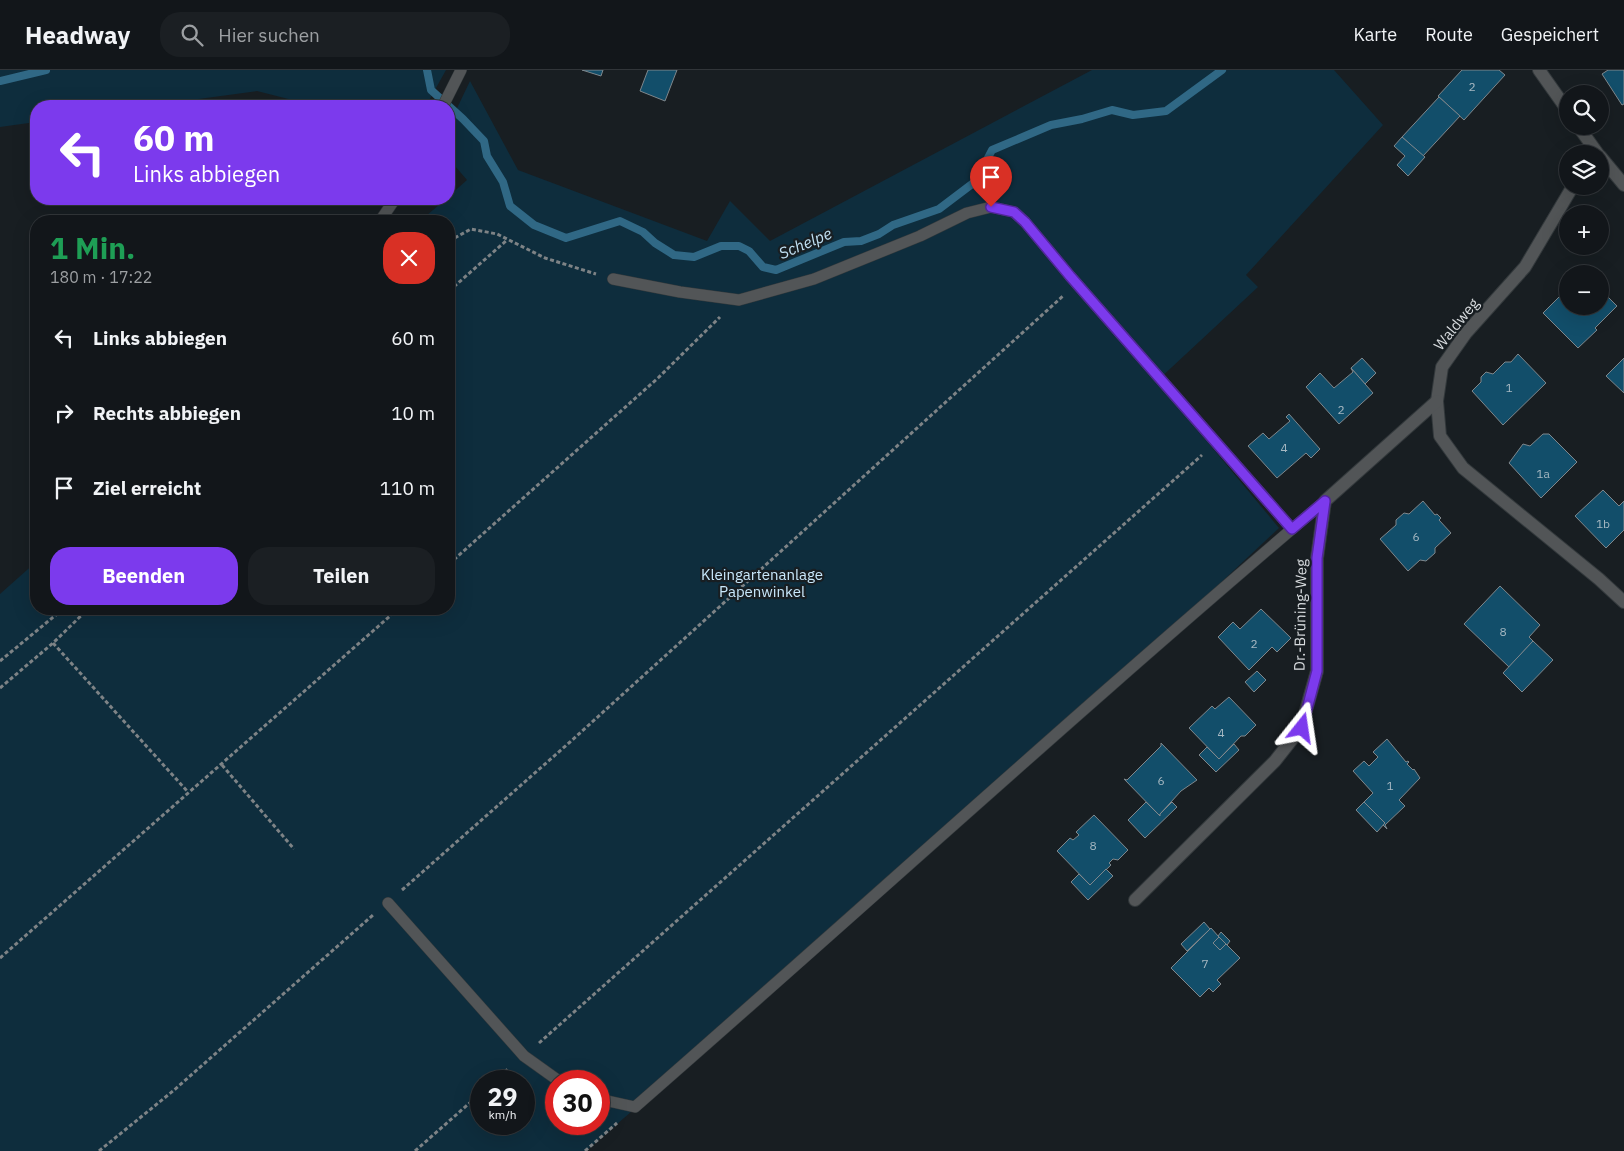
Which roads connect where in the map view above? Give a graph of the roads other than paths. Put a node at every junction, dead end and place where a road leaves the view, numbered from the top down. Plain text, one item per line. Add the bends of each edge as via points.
1 (1539, 70) edge
2 (459, 72) edge
3 (1559, 98) edge
4 (446, 100) edge
5 (1609, 168) edge
6 (1624, 185) edge
7 (1568, 195) edge
8 (613, 279) road end
9 (1436, 401) junction
10 (1325, 501) junction
11 (1292, 529) junction
12 (1624, 602) edge
13 (1135, 900) dead end
14 (388, 903) road end
15 (545, 1071) edge
16 (610, 1102) edge

1 - 3 street
2 - 4 lane
5 - 6 street
7 - 9 street, Waldweg via 1525,267 1466,333 1442,368
8 - 11 lane via 739,300 814,279 967,214 991,207 1014,212
9 - 10 street
9 - 12 street, Waldweg via 1440,436 1464,468
10 - 11 lane
10 - 13 street, Dr.-Brüning-Weg via 1317,558 1317,671 1302,728 1275,761
11 - 16 lane via 635,1107
14 - 15 lane via 524,1056

